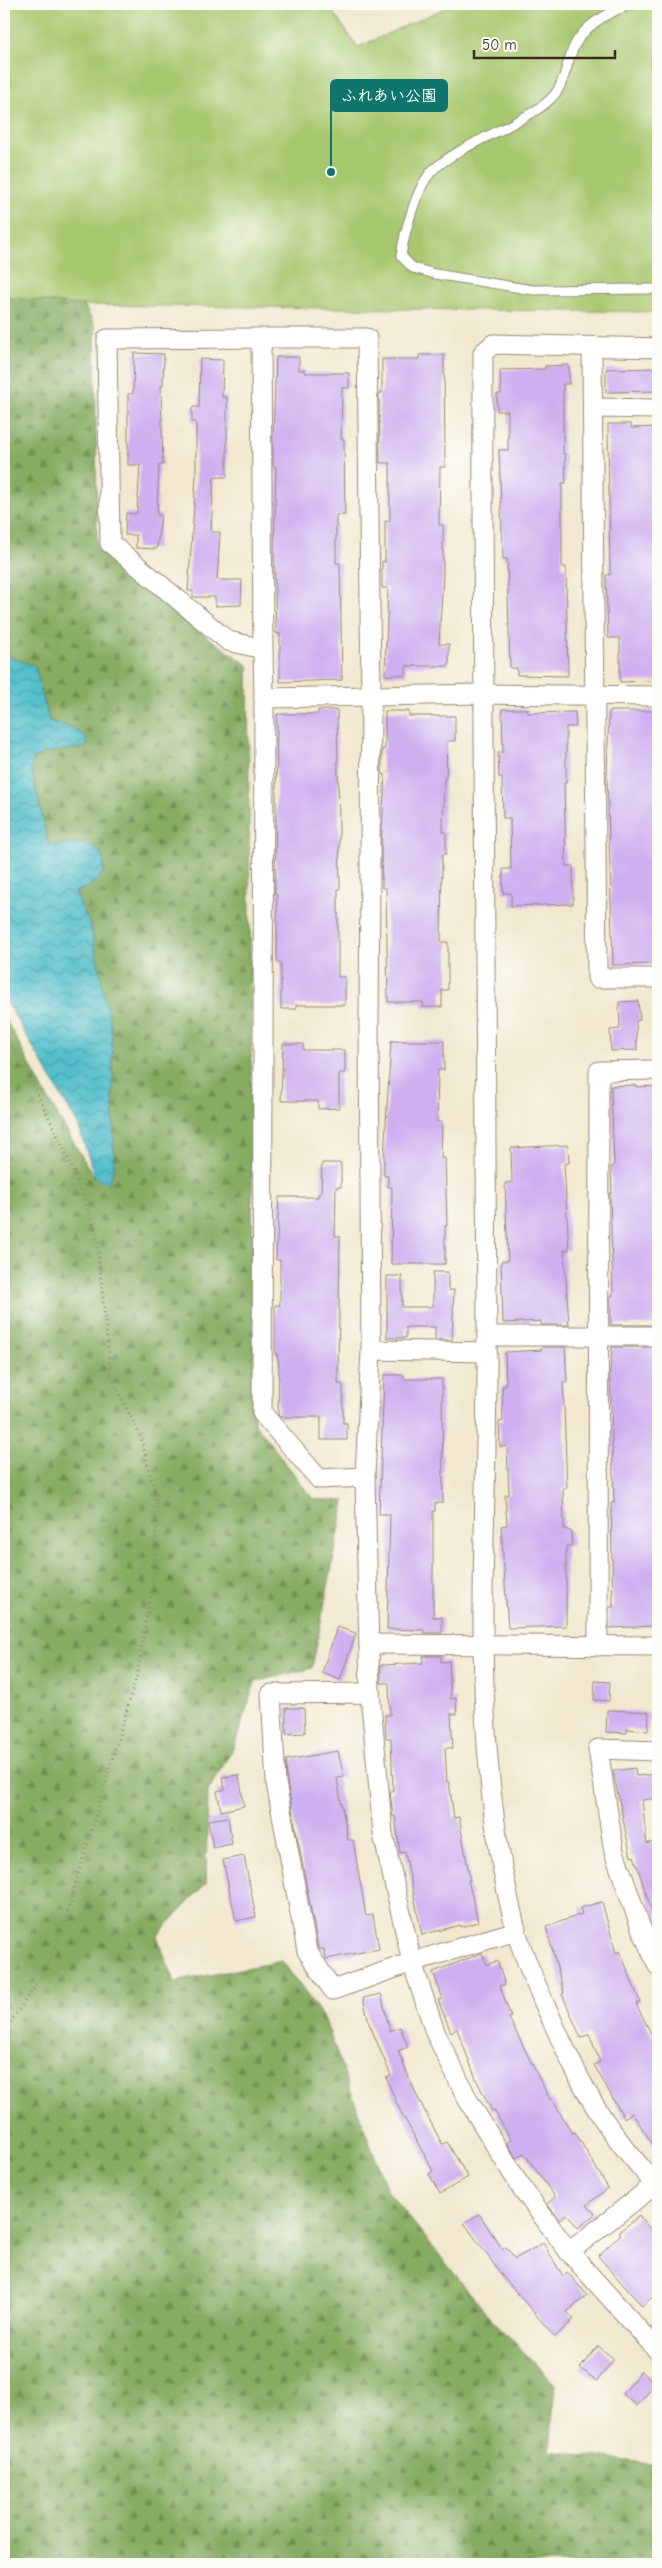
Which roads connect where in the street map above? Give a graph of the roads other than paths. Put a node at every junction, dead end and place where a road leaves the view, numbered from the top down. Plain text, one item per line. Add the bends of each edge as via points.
1 (630, 4) edge
2 (658, 289) edge
3 (261, 338) junction
4 (592, 348) junction
5 (658, 348) edge
6 (594, 408) junction
7 (658, 409) edge
8 (263, 649) junction
9 (482, 694) junction
10 (371, 695) junction
11 (596, 695) junction
12 (658, 696) edge
13 (264, 698) junction
14 (658, 978) edge
15 (658, 1070) edge
16 (598, 1336) junction
17 (658, 1336) edge
18 (487, 1344) junction
19 (371, 1350) junction
20 (365, 1477) junction
21 (369, 1644) junction
22 (482, 1646) junction
23 (598, 1646) junction
24 (658, 1646) edge
25 (370, 1693) junction
26 (658, 1751) edge
27 (516, 1931) junction
28 (412, 1962) junction
29 (658, 1966) edge
30 (657, 2185) edge
31 (569, 2252) junction
32 (658, 2351) edge

1 - 2 lane via 604,15 586,32 571,51 556,92 536,112 474,144 433,170 410,213 402,256 413,268 435,274 533,290
3 - 8 street
3 - 8 street via 107,339 110,543 228,641
3 - 10 street via 367,338
4 - 5 street
4 - 6 street
4 - 9 street via 493,344 484,353
6 - 7 street
6 - 11 street
8 - 13 street
9 - 10 street
9 - 11 street
9 - 18 street
10 - 13 street
10 - 19 street
11 - 12 street
11 - 14 street via 597,978
13 - 20 street via 262,1413 319,1479
15 - 16 street via 599,1071
16 - 17 street
16 - 18 street
16 - 23 street
18 - 19 street
18 - 22 street
19 - 20 street
20 - 21 street
21 - 22 street
21 - 25 street
22 - 23 street
22 - 27 street via 486,1764 502,1868
23 - 24 street
25 - 28 street via 383,1834
25 - 28 street via 270,1694 276,1783 307,1951 333,1990
26 - 29 street via 598,1750 614,1852
27 - 28 street
27 - 30 street via 581,2081 599,2113
28 - 31 street via 435,2032 468,2100 519,2184
30 - 31 street
31 - 32 street

